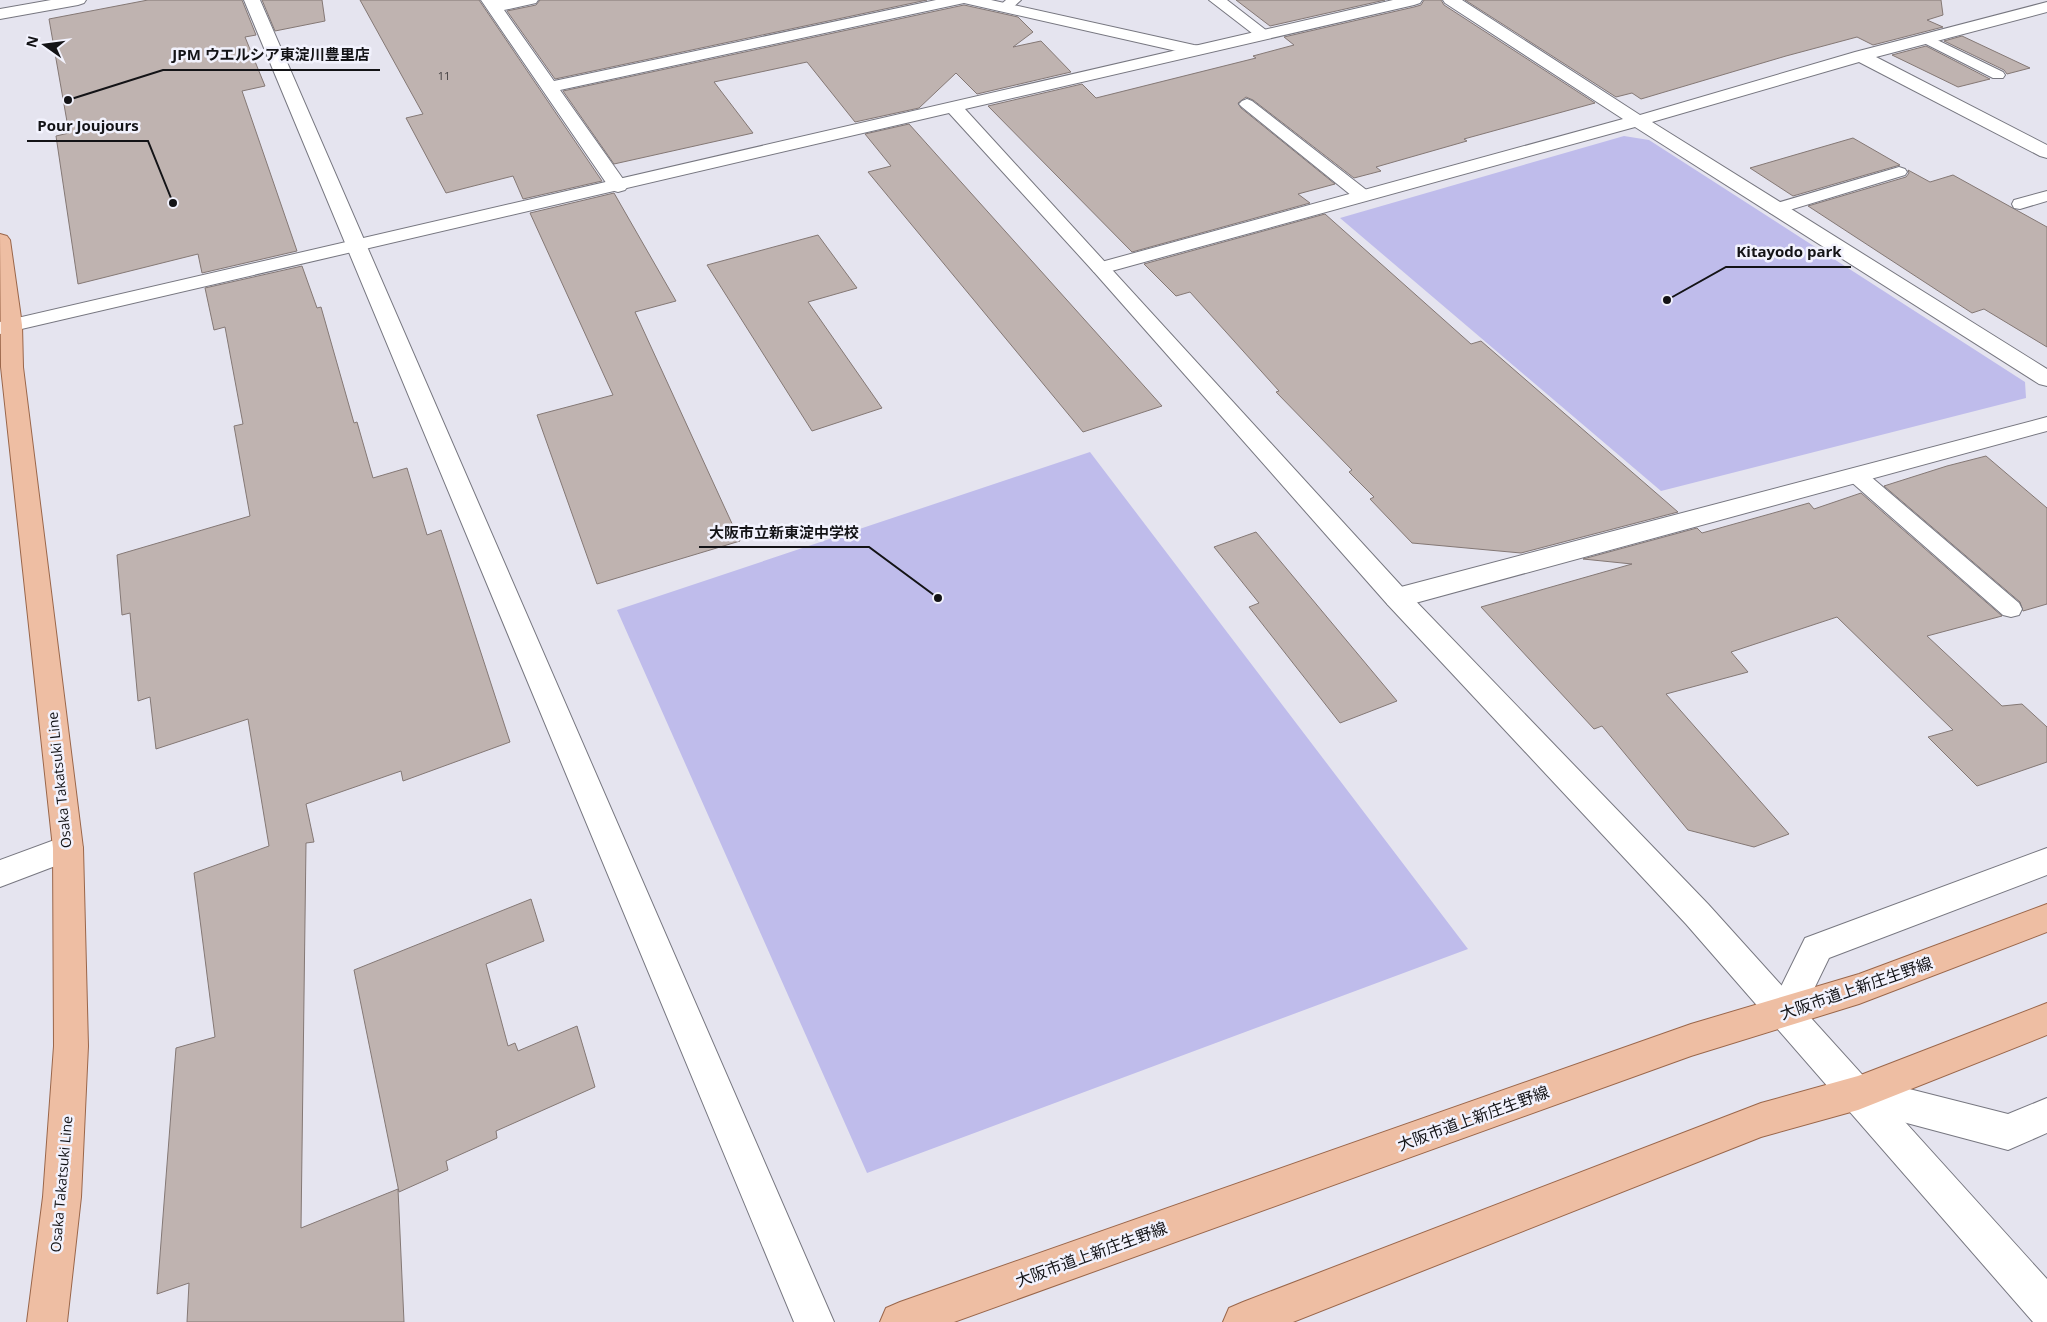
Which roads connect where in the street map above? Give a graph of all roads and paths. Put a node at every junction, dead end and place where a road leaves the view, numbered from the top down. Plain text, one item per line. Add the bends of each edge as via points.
1 (78, 0) edge
2 (252, 0) edge
3 (530, 0) edge
4 (958, 0) edge
5 (970, 0) edge
6 (1217, 0) edge
7 (1414, 0) edge
8 (1451, 0) edge
9 (492, 4) edge
10 (1009, 4) edge
11 (2047, 6) edge
12 (0, 14) edge
13 (1262, 34) junction
14 (1927, 39) junction
15 (1194, 50) junction
16 (1861, 56) junction
17 (1998, 74) dead end
18 (548, 87) junction
19 (1247, 104) dead end
20 (954, 108) junction
21 (1637, 121) junction
22 (2047, 152) edge
23 (1899, 172) dead end
24 (618, 186) junction
25 (1363, 196) junction
26 (2047, 196) edge
27 (2020, 204) dead end
28 (1776, 209) junction
29 (0, 240) edge
30 (357, 244) junction
31 (1101, 268) junction
32 (5, 327) edge
33 (2047, 379) edge
34 (2047, 424) edge
35 (1856, 475) junction
36 (1397, 598) junction
37 (2011, 609) dead end
38 (68, 848) junction
39 (2047, 861) edge
40 (0, 874) edge
41 (2047, 918) edge
42 (1785, 1013) junction
43 (2047, 1019) edge
44 (1858, 1094) junction
45 (2047, 1116) edge
46 (2047, 1308) edge
47 (47, 1322) edge
48 (814, 1322) edge
49 (900, 1322) edge
50 (1243, 1322) edge

1 - 12 street
2 - 30 street
3 - 9 street
4 - 18 street
5 - 10 street
6 - 13 street
7 - 13 street
8 - 21 street
9 - 18 street
10 - 15 street
11 - 14 street
13 - 15 street
14 - 16 street
14 - 17 lane
15 - 20 street
16 - 21 street
16 - 22 street
18 - 24 street
19 - 25 lane
20 - 24 street
20 - 31 street
21 - 25 street
21 - 28 street
23 - 28 lane
24 - 30 street
25 - 31 street
26 - 27 lane
28 - 33 street
29 - 32 main road, Osaka Takatsuki Line
30 - 32 street
30 - 48 street
31 - 36 street
32 - 38 main road, Osaka Takatsuki Line
34 - 35 street
35 - 36 street
35 - 37 lane
36 - 42 street via 1697,914
38 - 40 street
38 - 47 main road, Osaka Takatsuki Line via 71,1046 62,1197
39 - 42 street via 1817,948
41 - 42 main road, 大阪市道上新庄生野線 via 1859,989
42 - 44 street
42 - 49 main road, 大阪市道上新庄生野線 via 1691,1040
43 - 44 main road
44 - 45 street via 2008,1132
44 - 46 street
44 - 50 main road via 1761,1120

